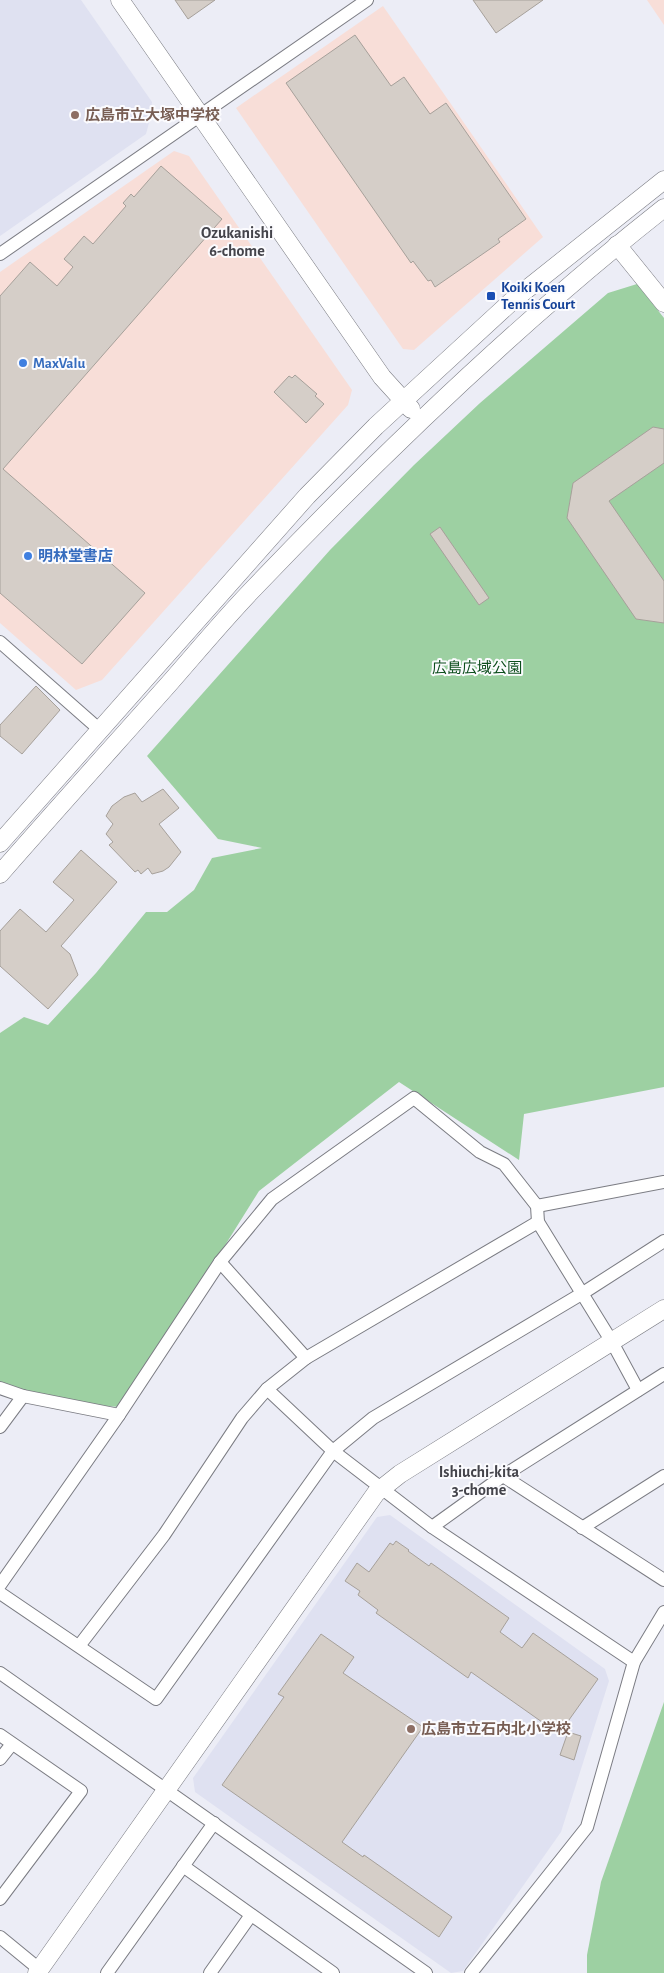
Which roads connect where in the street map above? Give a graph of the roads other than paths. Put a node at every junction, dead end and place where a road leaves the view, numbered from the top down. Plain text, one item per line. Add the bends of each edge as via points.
1 (120, 0) edge
2 (367, 0) edge
3 (200, 115) junction
4 (664, 180) edge
5 (664, 208) edge
6 (617, 245) junction
7 (0, 254) edge
8 (664, 302) edge
9 (403, 400) junction
10 (420, 420) junction
11 (0, 642) edge
12 (100, 730) junction
13 (0, 843) edge
14 (0, 874) edge
15 (664, 1182) edge
16 (537, 1206) junction
17 (538, 1222) junction
18 (664, 1241) edge
19 (220, 1262) junction
20 (583, 1293) junction
21 (664, 1309) edge
22 (612, 1342) junction
23 (306, 1358) junction
24 (664, 1374) edge
25 (0, 1388) edge
26 (267, 1390) junction
27 (638, 1390) junction
28 (22, 1396) junction
29 (119, 1415) junction
30 (0, 1427) edge
31 (333, 1451) junction
32 (503, 1476) junction
33 (664, 1476) edge
34 (382, 1488) junction
35 (432, 1527) junction
36 (582, 1528) junction
37 (664, 1580) edge
38 (0, 1585) edge
39 (0, 1593) edge
40 (664, 1612) edge
41 (78, 1646) junction
42 (634, 1662) junction
43 (0, 1673) edge
44 (0, 1735) edge
45 (12, 1744) junction
46 (0, 1760) edge
47 (167, 1789) junction
48 (214, 1823) junction
49 (183, 1866) junction
50 (0, 1899) edge
51 (252, 1914) junction
52 (0, 1937) edge
53 (315, 1968) edge
54 (38, 1971) edge
55 (419, 1971) edge
56 (107, 1973) edge
57 (210, 1973) edge
58 (333, 1973) edge
59 (471, 1973) edge

1 - 3 street
2 - 3 street
3 - 7 street
3 - 9 street via 382,377
4 - 9 street via 512,300
5 - 6 street
6 - 8 street
6 - 10 street
9 - 10 street
9 - 12 street via 307,496
10 - 14 street via 253,589
11 - 12 street
12 - 13 street
15 - 16 street
16 - 17 street
16 - 19 street via 504,1164 480,1152 414,1098 272,1199
17 - 20 street
17 - 23 street
18 - 20 street
19 - 23 street
19 - 29 street
20 - 22 street
20 - 31 street via 373,1418
21 - 22 street
22 - 27 street
22 - 34 street
23 - 26 street
24 - 27 street
25 - 28 street
26 - 31 street
26 - 41 street via 242,1418 164,1535
27 - 32 street
28 - 29 street
28 - 30 street
29 - 38 street
31 - 34 street
31 - 41 street via 156,1699
32 - 35 street
32 - 36 street
33 - 36 street
34 - 35 street
34 - 47 street
35 - 42 street
36 - 37 street
39 - 41 street
40 - 42 street
42 - 59 street via 587,1828
43 - 47 street
44 - 45 street
45 - 46 street
45 - 50 street via 81,1791
47 - 48 street
47 - 54 street
48 - 49 street
48 - 55 street
49 - 51 street
49 - 56 street
51 - 53 street
51 - 57 street
52 - 54 street
53 - 58 street

